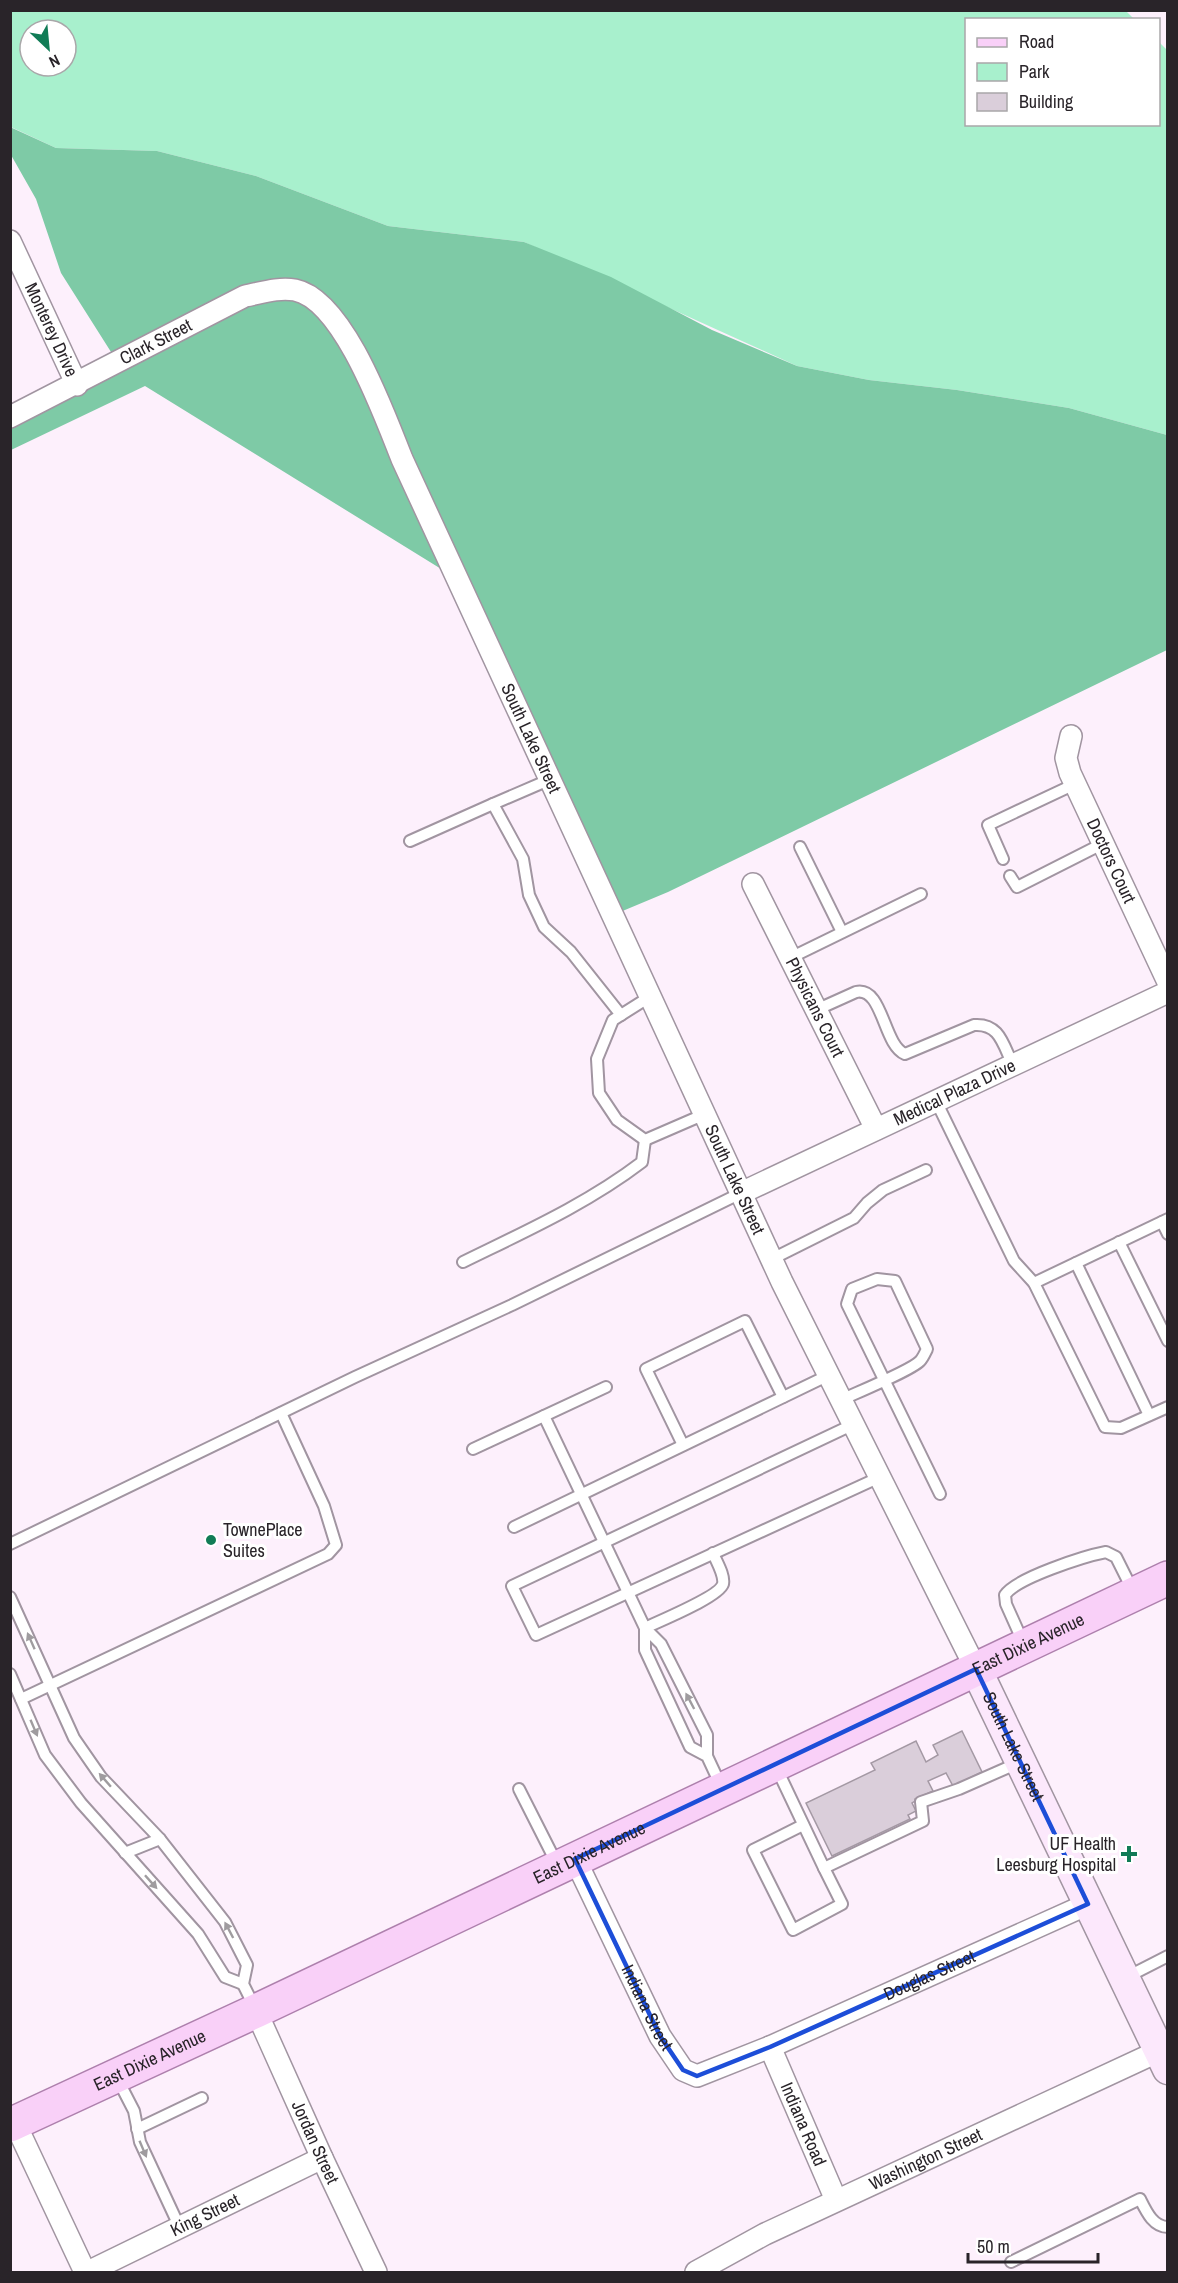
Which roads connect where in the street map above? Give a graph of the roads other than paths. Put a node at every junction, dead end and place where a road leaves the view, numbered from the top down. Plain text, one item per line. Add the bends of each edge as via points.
1 (10, 241) edge
2 (305, 294) joint
3 (76, 385) junction
4 (10, 417) edge
5 (1071, 736) dead end
6 (551, 779) junction
7 (1075, 783) junction
8 (493, 804) junction
9 (410, 841) dead end
10 (1102, 844) junction
11 (800, 847) dead end
12 (1003, 859) dead end
13 (1010, 876) dead end
14 (753, 884) dead end
15 (921, 894) dead end
16 (842, 933) junction
17 (790, 958) junction
18 (1167, 982) edge
19 (1167, 992) edge
20 (651, 996) junction
21 (816, 1010) junction
22 (621, 1015) junction
23 (1013, 1065) junction
24 (936, 1101) junction
25 (705, 1114) junction
26 (876, 1129) junction
27 (645, 1140) junction
28 (926, 1170) dead end
29 (741, 1193) junction
30 (1165, 1220) edge
31 (1167, 1234) edge
32 (1119, 1242) junction
33 (772, 1259) junction
34 (463, 1262) dead end
35 (1077, 1263) junction
36 (1034, 1283) junction
37 (1167, 1341) edge
38 (829, 1375) junction
39 (883, 1380) junction
40 (606, 1387) dead end
41 (783, 1397) junction
42 (842, 1400) junction
43 (1167, 1407) edge
44 (281, 1413) junction
45 (1149, 1415) junction
46 (544, 1416) junction
47 (854, 1424) junction
48 (683, 1445) junction
49 (473, 1449) dead end
50 (880, 1477) junction
51 (582, 1494) junction
52 (940, 1494) dead end
53 (514, 1527) dead end
54 (604, 1543) junction
55 (10, 1544) edge
56 (712, 1553) junction
57 (1167, 1578) edge
58 (628, 1592) junction
59 (1135, 1594) junction
60 (10, 1597) edge
61 (645, 1628) junction
62 (1024, 1646) junction
63 (976, 1669) junction
64 (674, 1670) junction
65 (10, 1674) edge
66 (658, 1677) junction
67 (51, 1686) junction
68 (21, 1699) junction
69 (707, 1756) junction
70 (1020, 1762) junction
71 (774, 1764) junction
72 (723, 1789) junction
73 (519, 1790) dead end
74 (803, 1825) junction
75 (160, 1839) junction
76 (125, 1853) junction
77 (566, 1863) junction
78 (824, 1868) junction
79 (1088, 1904) junction
80 (1167, 1956) edge
81 (1124, 1978) junction
82 (249, 1997) junction
83 (770, 2047) junction
84 (1163, 2060) edge
85 (115, 2075) junction
86 (202, 2098) dead end
87 (13, 2124) edge
88 (137, 2129) junction
89 (321, 2158) junction
90 (836, 2200) junction
91 (1167, 2227) edge
92 (180, 2228) junction
93 (1011, 2262) dead end
94 (87, 2272) edge
95 (376, 2272) edge
96 (696, 2272) edge

1 - 3 street, Monterey Drive
2 - 3 street, Clark Street via 274,290 244,297
2 - 6 street, South Lake Street via 331,316 372,385 402,459
3 - 4 street, Clark Street
5 - 7 street, Doctors Court via 1066,758
6 - 8 lane
6 - 20 street, South Lake Street
7 - 10 street, Doctors Court
7 - 12 lane via 988,825
8 - 9 lane
8 - 22 lane via 523,859 529,895 544,927 571,952
10 - 13 lane via 1017,887
10 - 18 street, Doctors Court
11 - 16 lane
14 - 17 street, Physicans Court
15 - 16 lane
16 - 17 lane
17 - 21 street, Physicans Court
19 - 23 street, Medical Plaza Drive
20 - 22 lane
20 - 25 street, South Lake Street
21 - 23 lane via 856,992 868,993 899,1052 906,1054 985,1024 997,1033
21 - 26 street, Physicans Court
22 - 27 lane via 613,1020 597,1059 599,1093 617,1120
23 - 24 street, Medical Plaza Drive
24 - 26 street, Medical Plaza Drive
24 - 36 lane via 1014,1261
25 - 27 lane
25 - 29 street, South Lake Street
26 - 29 street, Medical Plaza Drive
27 - 34 lane via 642,1162 616,1181 553,1218
28 - 33 lane via 883,1190 854,1218
29 - 33 street, South Lake Street
29 - 44 lane
30 - 31 lane
30 - 32 lane
32 - 35 lane
32 - 37 lane
33 - 38 street, South Lake Street
35 - 36 lane
35 - 45 lane
36 - 45 lane via 1105,1427 1121,1428
38 - 41 lane
38 - 42 street, South Lake Street
39 - 39 lane via 919,1362 927,1349 895,1281 877,1279 852,1289 847,1304
39 - 42 lane
39 - 52 lane
40 - 46 lane
41 - 48 lane
41 - 48 lane via 745,1321 646,1369
42 - 47 street, South Lake Street
43 - 45 lane
44 - 55 lane
44 - 67 lane via 324,1506 336,1545 328,1554
46 - 49 lane
46 - 51 lane
47 - 50 street, South Lake Street
47 - 54 lane
48 - 51 lane
50 - 56 lane
50 - 63 street, South Lake Street
51 - 53 lane
51 - 54 lane
54 - 58 lane
54 - 58 lane via 512,1586 536,1635
56 - 58 lane
56 - 61 lane via 723,1581 719,1589 701,1602
57 - 59 main road, East Dixie Avenue
58 - 61 lane
59 - 62 main road, East Dixie Avenue
59 - 62 lane via 1116,1557 1106,1552 1026,1580 1009,1588 1005,1595
67 -> 60 lane
61 - 64 lane via 661,1644
61 - 66 lane via 645,1650
62 - 63 main road, East Dixie Avenue
63 - 70 street, South Lake Street
63 - 71 main road, East Dixie Avenue
64 - 66 lane
69 -> 64 lane via 707,1735
65 - 68 lane
66 - 69 lane via 690,1747
67 - 68 lane
75 -> 67 lane via 101,1777 74,1738
68 -> 76 lane via 45,1755
69 - 72 lane
70 - 78 lane via 921,1802 923,1821
70 - 79 street, South Lake Street
71 - 72 main road, East Dixie Avenue
71 - 74 lane
72 - 77 main road, East Dixie Avenue
73 - 77 lane
74 - 78 lane
74 - 78 lane via 753,1851 793,1930 843,1904
75 - 76 lane
82 -> 75 lane via 247,1965 225,1922
76 -> 82 lane via 198,1934 225,1977
77 - 82 main road, East Dixie Avenue
77 - 83 street, Indiana Street via 660,2036 683,2070 697,2076
79 - 81 street, South Lake Street
79 - 83 street, Douglas Street
80 - 81 lane
81 - 84 street, South Lake Street
82 - 85 main road, East Dixie Avenue
82 - 89 street, Jordan Street
83 - 90 street, Indiana Road
84 - 90 street, Washington Street
85 - 87 main road, East Dixie Avenue
85 - 88 lane via 134,2111
86 - 88 lane
87 - 94 street
88 -> 92 lane
89 - 92 street, King Street
89 - 95 street, Jordan Street
90 - 96 street, Washington Street
91 - 93 lane via 1154,2222 1140,2199
92 - 94 street, King Street

